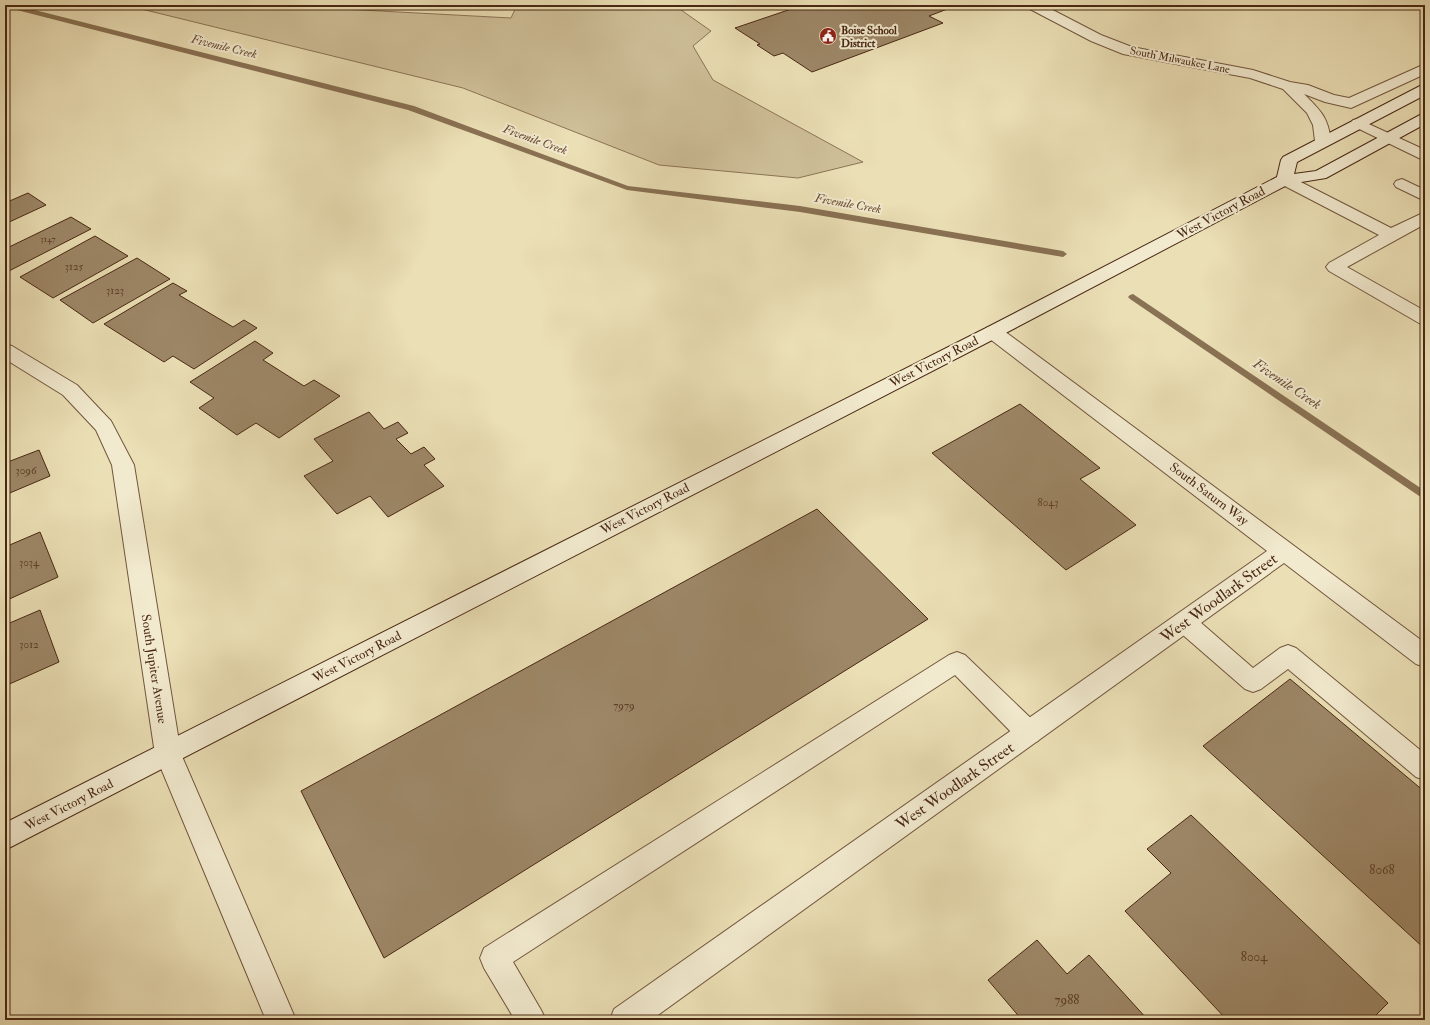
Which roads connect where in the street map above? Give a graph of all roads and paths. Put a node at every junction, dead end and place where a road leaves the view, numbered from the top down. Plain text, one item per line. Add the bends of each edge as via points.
1 (1033, 5) edge
2 (1425, 68) edge
3 (1288, 86) junction
4 (1425, 89) edge
5 (1425, 118) edge
6 (1358, 123) junction
7 (1388, 138) junction
8 (1323, 141) junction
9 (1425, 156) edge
10 (1285, 180) junction
11 (1402, 184) dead end
12 (1425, 196) edge
13 (1425, 217) edge
14 (1391, 235) junction
15 (1425, 319) edge
16 (993, 332) junction
17 (5, 350) edge
18 (1284, 551) junction
19 (1184, 622) junction
20 (1425, 657) edge
21 (1029, 733) junction
22 (168, 754) junction
23 (1425, 768) edge
24 (5, 837) edge
25 (281, 1020) edge
26 (531, 1020) edge
27 (625, 1020) edge

1 - 3 street, South Milwaukee Lane via 1128,52 1253,74
2 - 3 street, South Milwaukee Lane via 1351,103
3 - 8 street, South Milwaukee Lane via 1313,111 1321,125
4 - 6 street
5 - 7 street, West Victory Road
6 - 7 lane
6 - 8 street
7 - 9 lane
7 - 10 street, West Victory Road via 1320,175
8 - 10 street via 1289,160
10 - 14 lane
10 - 16 street, West Victory Road
11 - 12 lane
13 - 14 lane
14 - 15 lane via 1335,267
16 - 18 street, South Saturn Way
16 - 22 street, West Victory Road
17 - 22 street, South Jupiter Avenue via 70,390 104,426 123,465
18 - 19 street, West Woodlark Street
18 - 20 street, South Saturn Way
19 - 21 street, West Woodlark Street
19 - 23 lane via 1253,682 1288,655
21 - 26 lane via 957,662 494,958
21 - 27 street, West Woodlark Street
22 - 24 street, West Victory Road
22 - 25 street, South Jupiter Avenue

